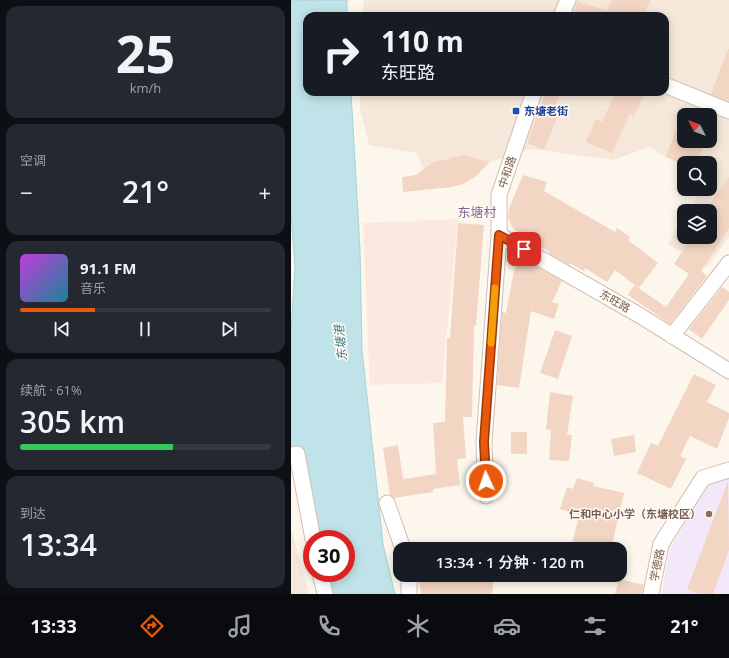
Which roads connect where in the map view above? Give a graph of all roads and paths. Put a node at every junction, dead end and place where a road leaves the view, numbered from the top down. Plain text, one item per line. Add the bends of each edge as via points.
1 (568, 0) edge
2 (563, 12) edge
3 (669, 87) edge
4 (533, 96) edge
5 (729, 111) edge
6 (499, 235) junction
7 (729, 263) edge
8 (672, 336) junction
9 (729, 371) edge
10 (291, 455) edge
11 (729, 470) edge
12 (486, 496) dead end
13 (387, 503) dead end
14 (311, 530) edge
15 (401, 542) edge
16 (322, 582) edge
17 (409, 582) edge
18 (325, 594) edge
19 (409, 594) edge
20 (651, 594) edge

1 - 2 street
3 - 5 street
4 - 6 street, 中和路 via 499,195
6 - 8 street, 东旺路
6 - 12 street, 中和路 via 484,442
7 - 8 street
8 - 9 street, 东旺路
10 - 14 street via 297,454
11 - 20 street, 学德路 via 703,478 661,544
13 - 15 street
16 - 18 street
17 - 19 street

